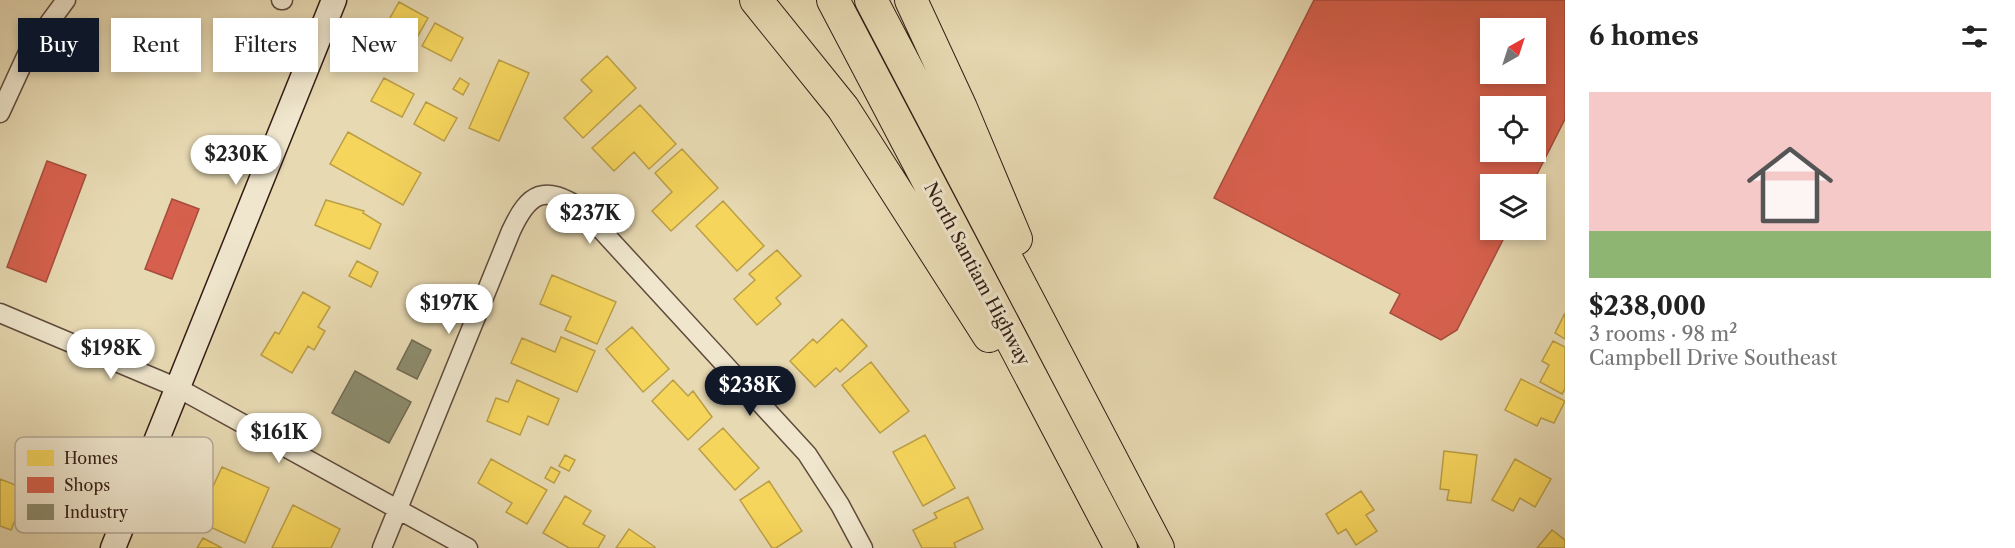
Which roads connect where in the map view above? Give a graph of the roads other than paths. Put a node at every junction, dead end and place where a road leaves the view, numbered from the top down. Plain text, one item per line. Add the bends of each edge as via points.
1 (66, 0) edge
2 (334, 0) edge
3 (756, 0) edge
4 (833, 0) edge
5 (871, 0) edge
6 (912, 0) edge
7 (0, 113) edge
8 (0, 313) edge
9 (1045, 331) junction
10 (178, 388) junction
11 (158, 437) edge
12 (1099, 505) junction
13 (397, 508) junction
14 (118, 533) edge
15 (112, 548) edge
16 (382, 548) edge
17 (468, 548) edge
18 (863, 548) edge
19 (1121, 548) edge
20 (1158, 548) edge

1 - 7 street via 29,50
2 - 10 main road
3 - 12 highway via 843,108
4 - 12 highway, North Santiam Highway
5 - 9 highway, North Santiam Highway
6 - 9 highway via 1010,220
8 - 10 street
9 - 20 highway, North Santiam Highway
10 - 11 main road
10 - 13 street
12 - 19 highway, North Santiam Highway
13 - 16 street
13 - 17 street
13 - 18 street via 512,228 529,200 539,194 554,195 582,209 807,453
14 - 15 main road

